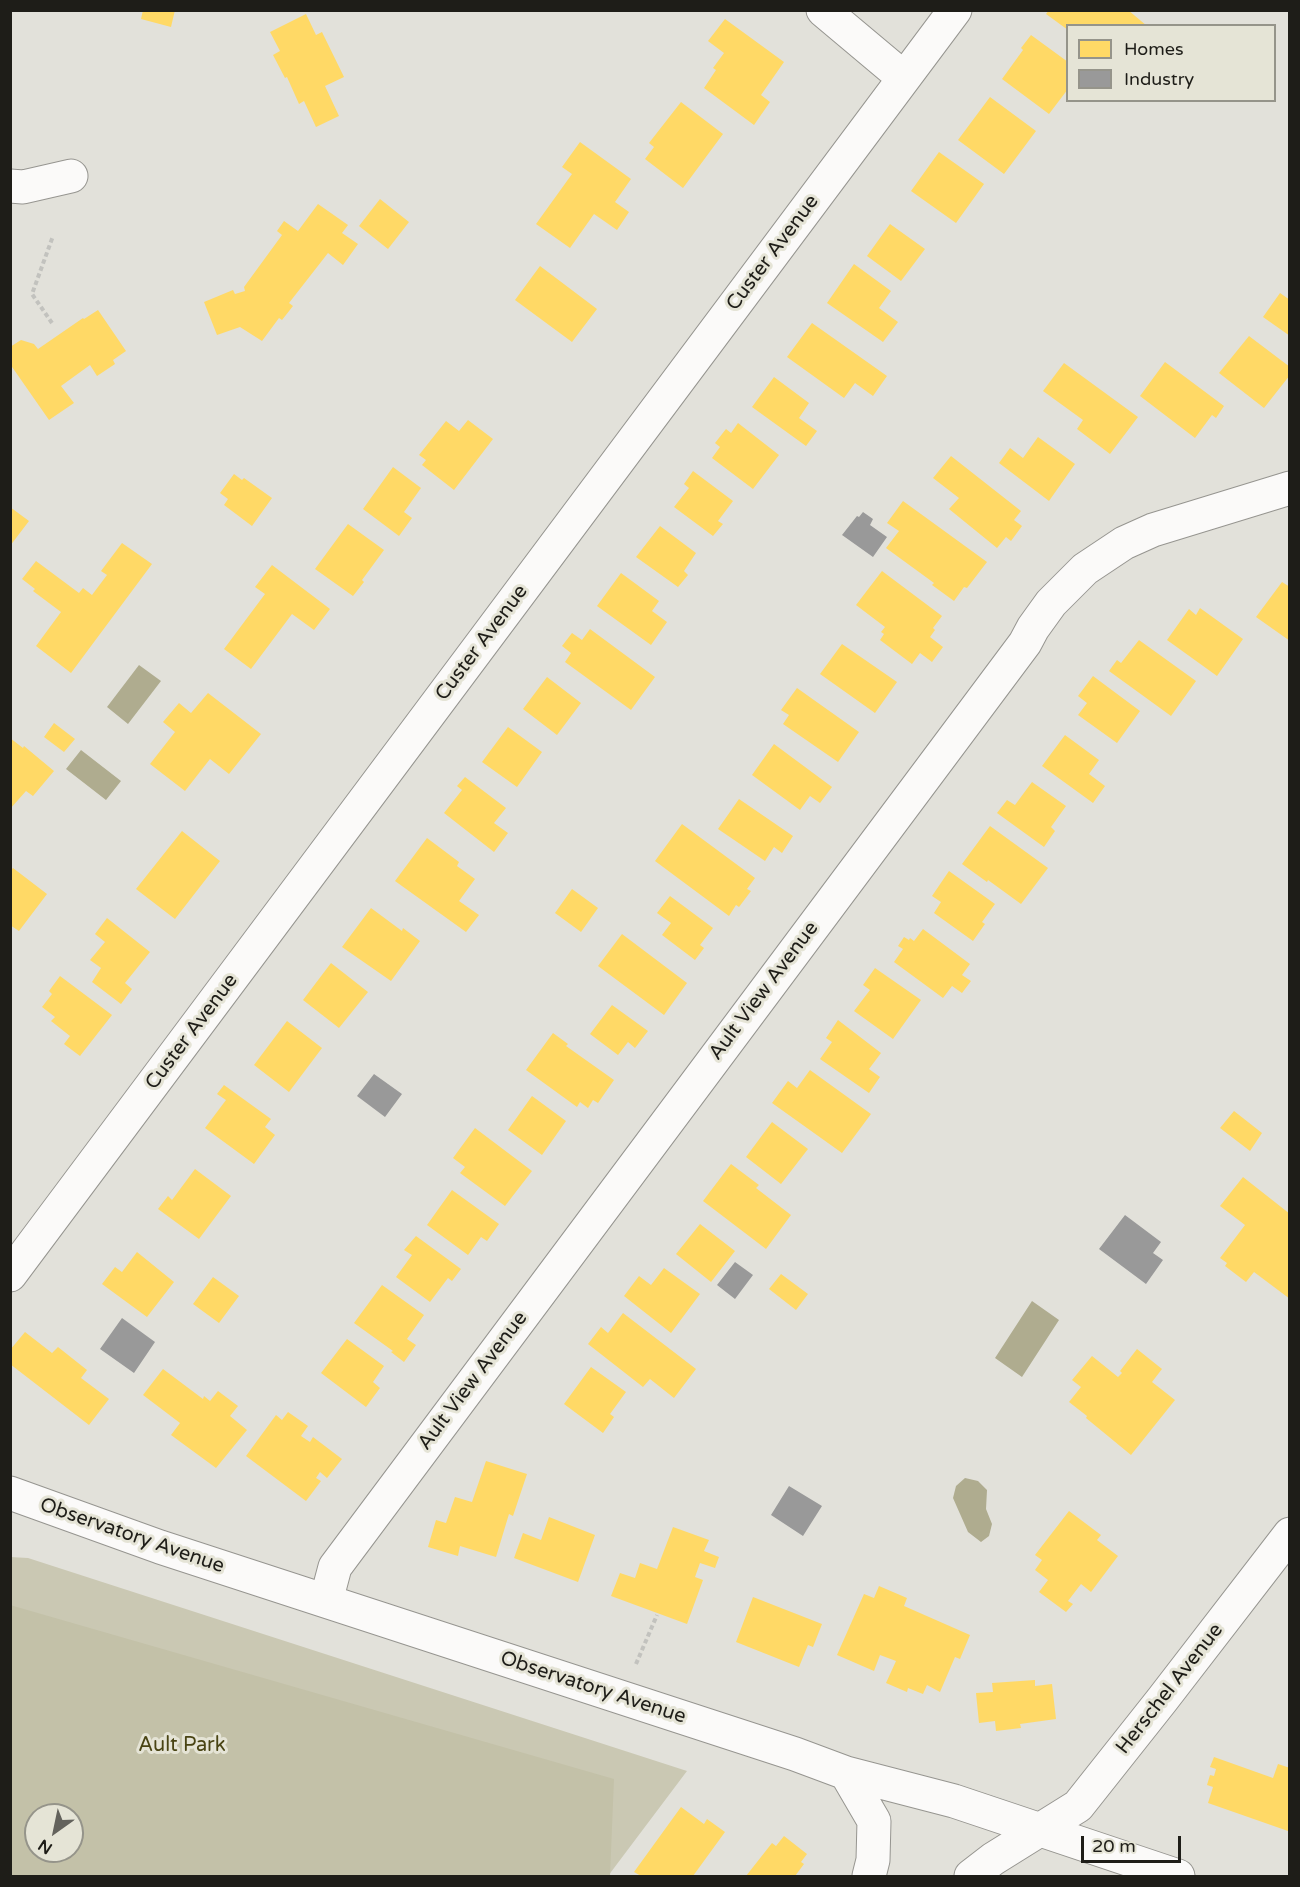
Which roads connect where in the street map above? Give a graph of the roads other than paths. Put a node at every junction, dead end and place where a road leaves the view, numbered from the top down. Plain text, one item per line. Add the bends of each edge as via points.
1 (824, 10) edge
2 (955, 10) edge
3 (904, 78) junction
4 (71, 176) dead end
5 (10, 186) edge
6 (1290, 488) edge
7 (10, 1275) edge
8 (10, 1493) edge
9 (1290, 1534) edge
10 (326, 1601) junction
11 (846, 1773) junction
12 (1039, 1830) junction
13 (869, 1876) edge
14 (971, 1876) edge
15 (1178, 1876) edge

1 - 3 street
2 - 3 street, Custer Avenue
3 - 7 street, Custer Avenue
4 - 5 street via 23,187
6 - 10 street, Ault View Avenue via 1153,530 1124,543 1084,569 1052,603 335,1567
8 - 10 street, Observatory Avenue
9 - 12 street, Herschel Avenue via 1078,1806
10 - 11 street, Observatory Avenue
11 - 12 street, Observatory Avenue via 954,1801
11 - 13 street via 874,1821
12 - 14 street, Herschel Avenue
12 - 15 street, Observatory Avenue

